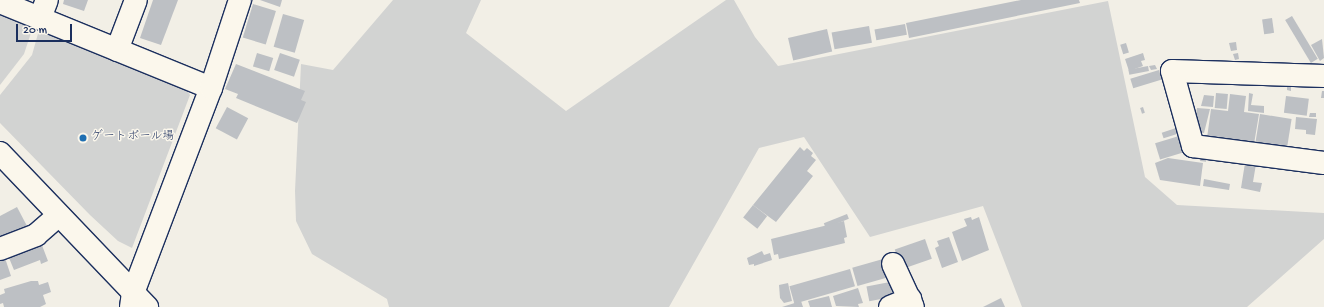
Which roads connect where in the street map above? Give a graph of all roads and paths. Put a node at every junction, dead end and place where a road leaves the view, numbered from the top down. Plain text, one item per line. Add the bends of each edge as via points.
1 (136, 0) edge
2 (240, 0) edge
3 (0, 2) edge
4 (44, 9) edge
5 (117, 50) junction
6 (1324, 76) edge
7 (211, 88) junction
8 (0, 153) edge
9 (1324, 164) edge
10 (59, 215) junction
11 (0, 249) edge
12 (893, 264) dead end
13 (137, 302) edge
14 (912, 303) edge
15 (890, 307) edge

1 - 5 street
2 - 7 street
3 - 4 street
4 - 5 street
5 - 7 street
6 - 9 street via 1172,71 1193,146
7 - 13 street
8 - 10 street
10 - 11 street via 36,235
10 - 13 street
12 - 14 street
14 - 15 street

